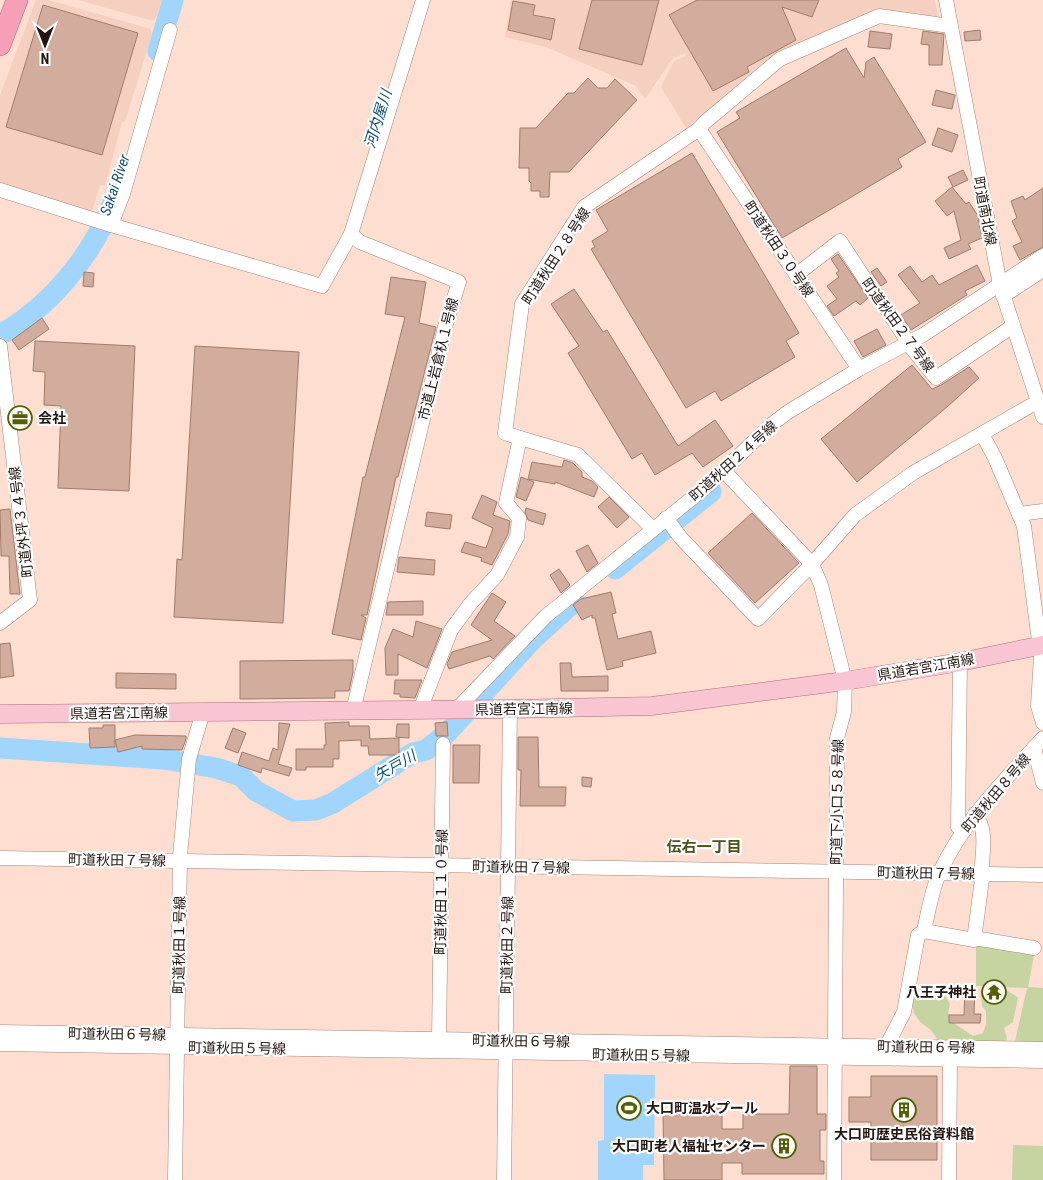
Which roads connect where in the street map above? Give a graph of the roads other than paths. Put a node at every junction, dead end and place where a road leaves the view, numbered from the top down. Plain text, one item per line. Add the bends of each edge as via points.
1 (17, 0) edge
2 (423, 0) edge
3 (946, 0) edge
4 (950, 26) junction
5 (170, 30) dead end
6 (0, 45) edge
7 (699, 129) junction
8 (0, 190) edge
9 (105, 223) junction
10 (349, 239) junction
11 (1043, 256) edge
12 (1043, 270) edge
13 (796, 274) junction
14 (1002, 290) junction
15 (1013, 326) junction
16 (908, 342) junction
17 (0, 346) edge
18 (859, 369) junction
19 (1041, 408) edge
20 (982, 434) junction
21 (520, 438) junction
22 (724, 470) junction
23 (1043, 511) edge
24 (1019, 514) junction
25 (666, 518) junction
26 (653, 529) junction
27 (812, 564) junction
28 (0, 623) edge
29 (1041, 646) edge
30 (960, 662) junction
31 (845, 681) junction
32 (510, 709) junction
33 (420, 710) junction
34 (456, 710) junction
35 (353, 711) junction
36 (203, 712) junction
37 (0, 714) edge
38 (1043, 723) edge
39 (1038, 743) edge
40 (443, 744) dead end
41 (1042, 775) edge
42 (976, 814) junction
43 (963, 830) junction
44 (0, 858) edge
45 (180, 861) junction
46 (442, 866) junction
47 (508, 867) junction
48 (836, 872) junction
49 (939, 874) junction
50 (981, 874) junction
51 (1043, 875) edge
52 (924, 931) junction
53 (974, 939) junction
54 (1034, 948) dead end
55 (0, 1032) edge
56 (439, 1040) junction
57 (177, 1041) junction
58 (0, 1044) edge
59 (506, 1046) junction
60 (886, 1046) junction
61 (1043, 1049) edge
62 (834, 1052) junction
63 (950, 1060) junction
64 (1043, 1061) edge
65 (175, 1180) edge
66 (504, 1180) edge
67 (834, 1180) edge
68 (949, 1180) edge

1 - 6 highway
2 - 10 street
3 - 4 street, 町道南北線
4 - 7 street, 町道秋田２８号線 via 879,16 780,59
4 - 14 street, 町道南北線
5 - 9 street via 123,194
7 - 13 street, 町道秋田３０号線
7 - 21 street, 町道秋田２８号線 via 584,207 522,304 505,433
8 - 9 street
9 - 10 street via 322,286
10 - 35 street, 市道上岩倉杁１号線 via 459,282 445,327
11 - 14 street, 町道秋田２４号線
12 - 14 street
13 - 16 street, 町道秋田２７号線 via 840,241
13 - 18 street, 町道秋田３０号線
14 - 15 street, 町道南北線
14 - 16 street, 町道秋田２４号線
15 - 16 street, 町道秋田２７号線 via 936,378
15 - 19 street, 町道南北線
16 - 18 street, 町道秋田２４号線
17 - 28 street, 町道外坪３４号線 via 30,600
18 - 22 street, 町道秋田２４号線 via 788,412
19 - 20 street via 1030,406
20 - 24 street via 996,458
20 - 27 street via 913,473 855,515
21 - 26 street via 578,455
21 - 33 street via 506,503 519,518 517,537 497,575 451,630
22 - 25 street, 町道秋田２４号線
22 - 27 street
23 - 24 street
24 - 29 street via 1024,526
25 - 26 street, 町道秋田２４号線
25 - 27 street via 758,619
26 - 34 street, 町道秋田２４号線 via 546,616
27 - 31 street, 町道下小口５８号線 via 819,576
29 - 30 main road, 県道若宮江南線
29 - 38 street via 1038,706
30 - 31 main road, 県道若宮江南線
30 - 43 street via 958,827
31 - 32 main road, 県道若宮江南線 via 652,706
31 - 48 street, 町道下小口５８号線 via 844,712 837,738
32 - 34 main road, 県道若宮江南線
32 - 47 street, 町道秋田２号線
33 - 34 main road, 県道若宮江南線
33 - 35 main road, 県道若宮江南線
35 - 36 main road, 県道若宮江南線
36 - 37 main road, 県道若宮江南線
36 - 45 street, 町道秋田１号線 via 190,759
39 - 41 street
39 - 42 street, 町道秋田８号線
40 - 46 street, 町道秋田１１０号線
42 - 43 street, 町道秋田８号線
42 - 50 street via 984,834
43 - 49 street, 町道秋田８号線
44 - 45 street, 町道秋田７号線
45 - 46 street, 町道秋田７号線
45 - 57 street, 町道秋田１号線
46 - 47 street, 町道秋田７号線
46 - 56 street, 町道秋田１１０号線
47 - 48 street, 町道秋田７号線
47 - 59 street, 町道秋田２号線
48 - 49 street, 町道秋田７号線
48 - 62 street, 町道下小口５８号線
49 - 50 street, 町道秋田７号線
49 - 52 street, 町道秋田８号線
50 - 51 street, 町道秋田７号線
50 - 53 street
52 - 53 street
52 - 60 street, 町道秋田８号線 via 918,935 904,1012
53 - 54 street
55 - 57 street, 町道秋田６号線
56 - 57 street, 町道秋田６号線
56 - 59 street, 町道秋田６号線
57 - 58 street, 町道秋田５号線
57 - 59 street, 町道秋田５号線
57 - 65 street, 町道秋田１号線
59 - 62 street, 町道秋田６号線
59 - 66 street, 町道秋田２号線
60 - 61 street, 町道秋田６号線
60 - 62 street, 町道秋田６号線
62 - 63 street
62 - 67 street, 町道下小口５８号線
63 - 64 street
63 - 68 street

